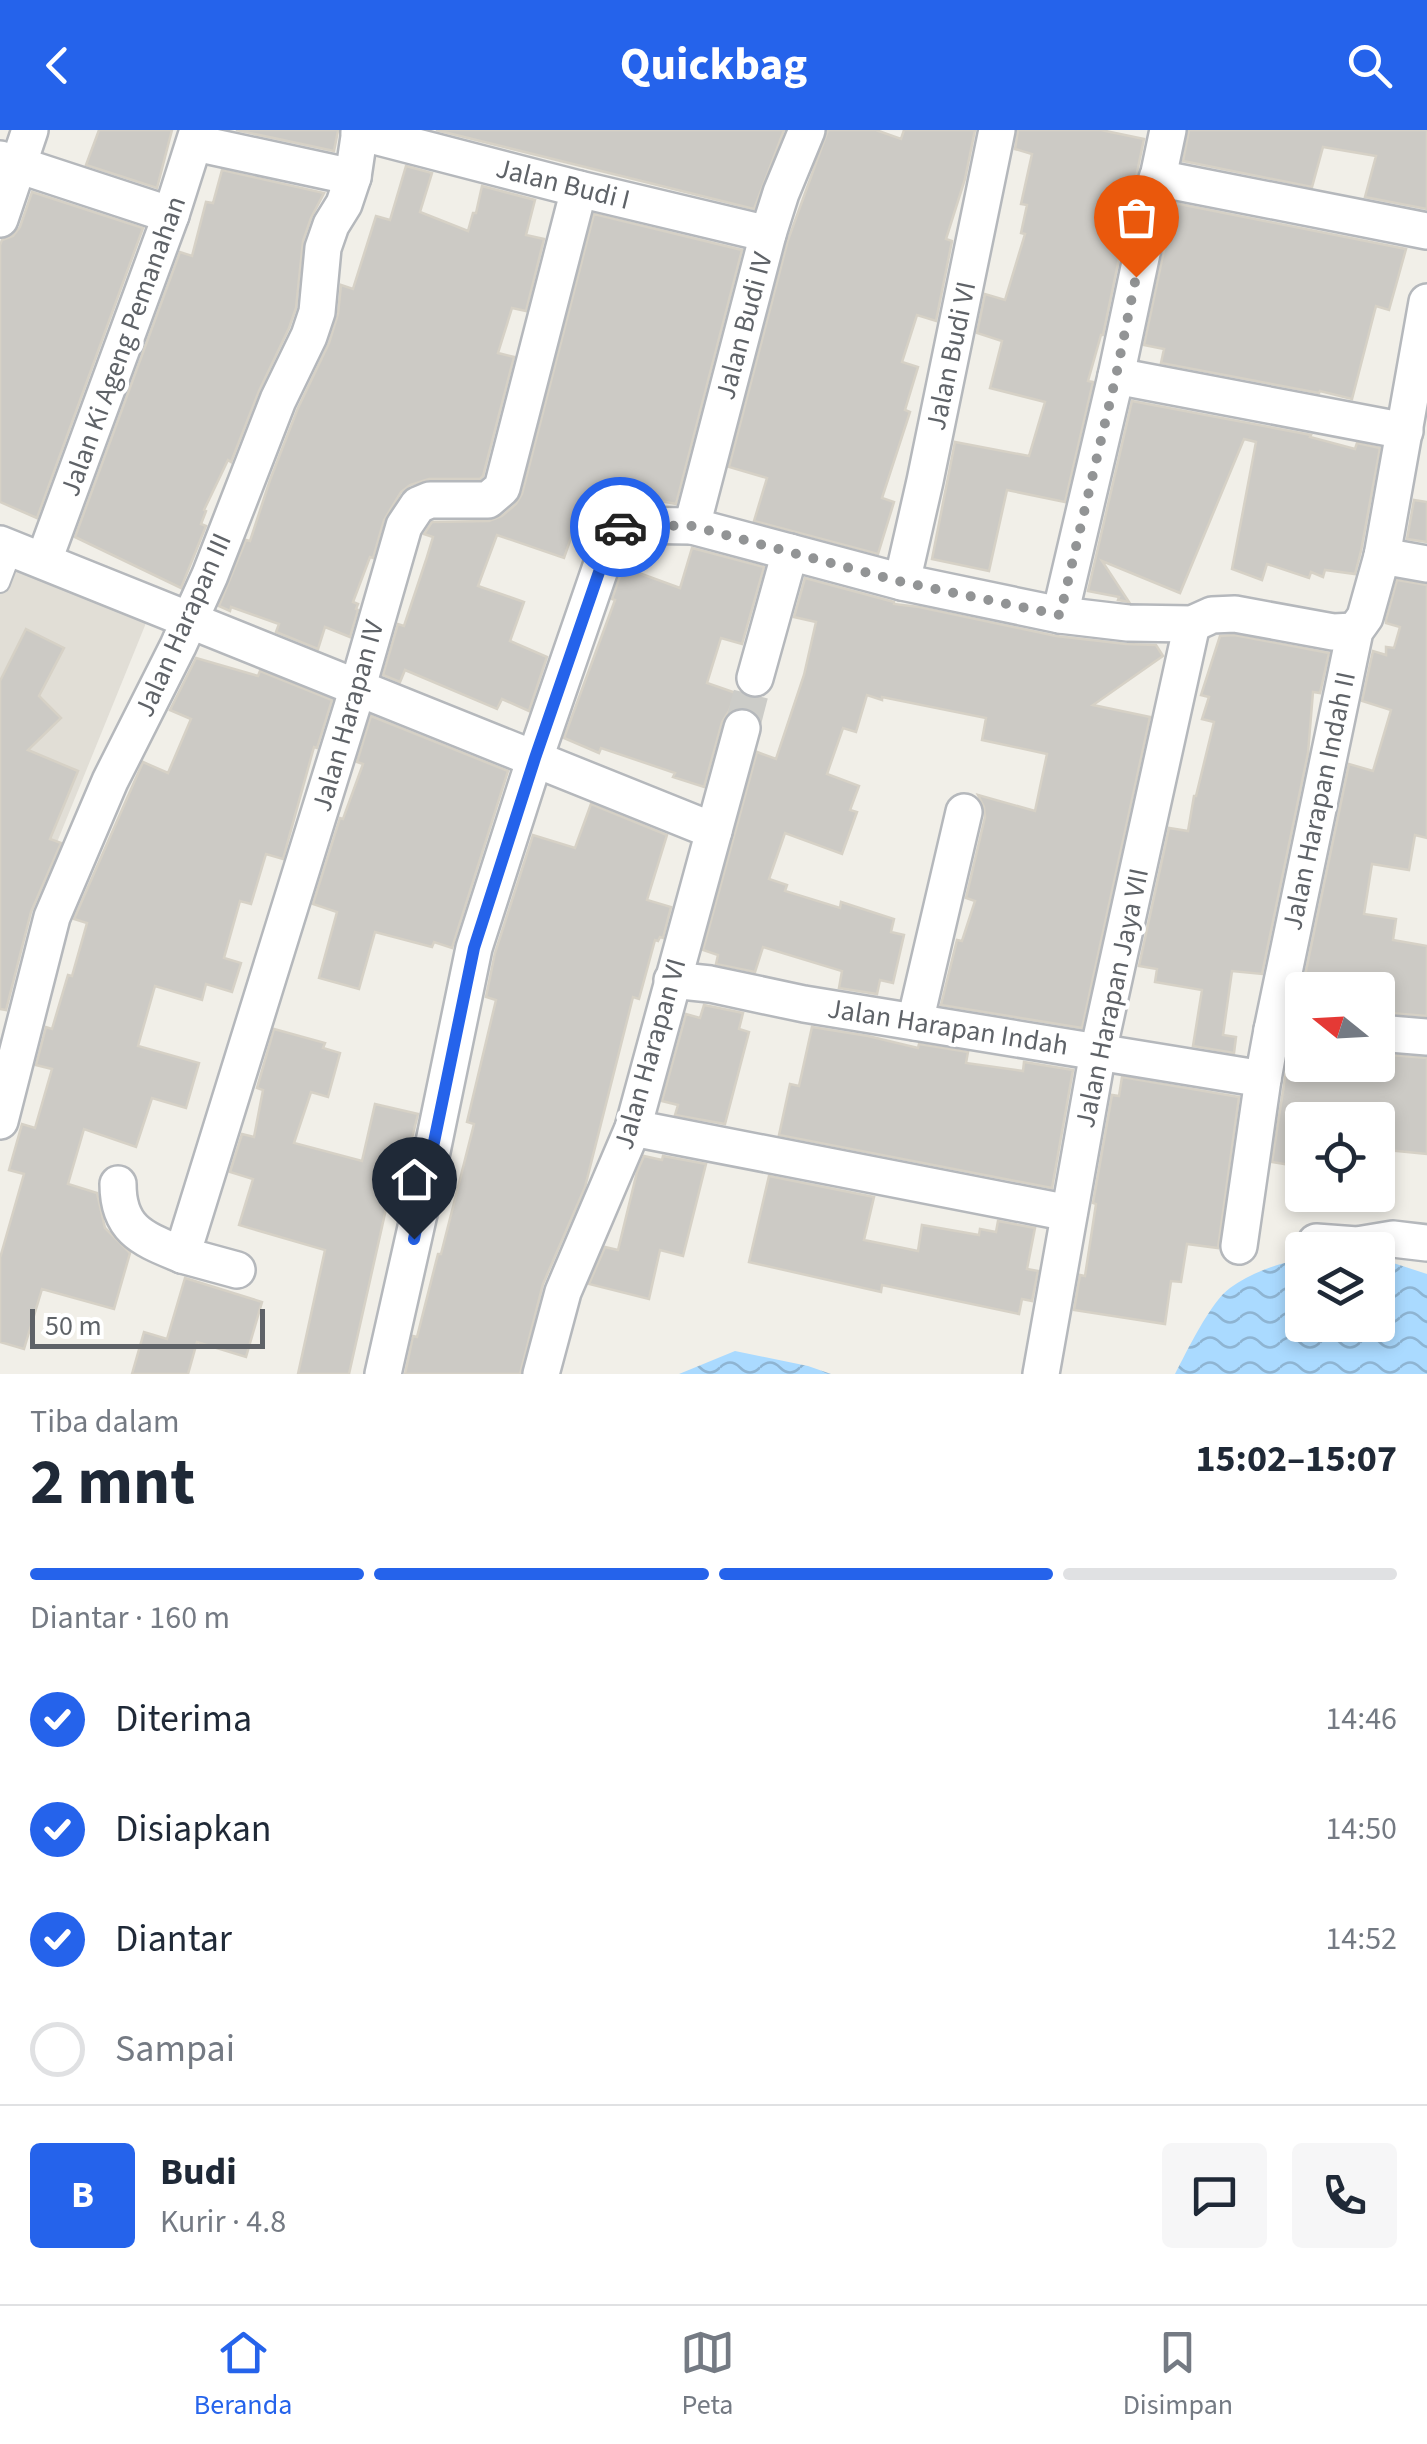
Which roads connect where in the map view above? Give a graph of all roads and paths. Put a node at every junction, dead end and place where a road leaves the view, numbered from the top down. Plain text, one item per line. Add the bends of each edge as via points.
1 (30, 130) edge
2 (807, 130) edge
3 (997, 130) edge
4 (1168, 130) edge
5 (359, 131) edge
6 (197, 137) edge
7 (10, 162) edge
8 (353, 177) junction
9 (1157, 178) junction
10 (579, 189) junction
11 (171, 215) junction
12 (0, 219) edge
13 (1427, 231) edge
14 (768, 234) junction
15 (1427, 302) edge
16 (1116, 376) junction
17 (1420, 378) edge
18 (1406, 431) junction
19 (692, 526) junction
20 (19, 551) edge
21 (790, 552) junction
22 (1382, 556) junction
23 (1427, 564) edge
24 (902, 582) junction
25 (0, 583) edge
26 (1060, 615) junction
27 (188, 618) junction
28 (1192, 624) junction
29 (1355, 631) junction
30 (755, 678) tunnel mouth
31 (358, 687) junction
32 (742, 728) tunnel mouth
33 (535, 758) junction
34 (964, 812) dead end
35 (714, 831) junction
36 (1297, 972) edge
37 (672, 980) junction
38 (915, 1022) junction
39 (1285, 1034) edge
40 (1395, 1034) edge
41 (1427, 1037) edge
42 (1098, 1052) junction
43 (1263, 1079) junction
44 (0, 1120) edge
45 (633, 1128) junction
46 (118, 1184) dead end
47 (1069, 1213) junction
48 (1395, 1239) edge
49 (1427, 1242) edge
50 (1239, 1246) dead end
51 (182, 1255) junction
52 (237, 1270) dead end
53 (383, 1374) edge
54 (541, 1374) edge
55 (1041, 1374) edge

1 - 7 street
2 - 14 street, Jalan Budi IV
3 - 24 street, Jalan Budi VI
4 - 9 street
5 - 8 street, Jalan Harapan III
5 - 10 street, Jalan Budi I
6 - 8 street
6 - 11 street, Jalan Ki Ageng Pemanahan
7 - 11 street
7 - 12 street
8 - 27 street, Jalan Harapan III via 323,248 310,336
9 - 13 street
9 - 16 street
10 - 14 street, Jalan Budi I
10 - 31 street, Jalan Harapan IV via 502,488 488,500 418,505 404,526
11 - 20 street, Jalan Ki Ageng Pemanahan
14 - 19 street, Jalan Budi IV
15 - 17 street, Jalan Harapan Indah II
16 - 18 street
16 - 26 street
17 - 18 street, Jalan Harapan Indah II
18 - 22 street, Jalan Harapan Indah II
19 - 21 street
19 - 33 street via 617,529
20 - 25 lane
20 - 27 street
21 - 24 street
21 - 30 street
22 - 23 street
22 - 29 street, Jalan Harapan Indah II via 1366,617
24 - 26 street
26 - 28 street
27 - 31 street
27 - 44 street, Jalan Harapan III via 52,917
28 - 29 street via 1235,614
28 - 42 street, Jalan Harapan Jaya VII
29 - 36 street, Jalan Harapan Indah II
31 - 33 street
31 - 51 street, Jalan Harapan IV
32 - 35 street, Jalan Harapan VI
33 - 35 street
33 - 53 street via 474,948
34 - 38 street
35 - 37 street, Jalan Harapan VI
37 - 38 street, Jalan Harapan Indah
37 - 45 street, Jalan Harapan VI
38 - 42 street, Jalan Harapan Indah
39 - 43 street
40 - 41 street
42 - 43 street, Jalan Harapan Indah
42 - 47 street, Jalan Harapan Jaya VII
43 - 50 street
45 - 47 street
45 - 54 street, Jalan Harapan VI via 562,1292
46 - 51 street via 125,1222 146,1240
47 - 55 street, Jalan Harapan Jaya VII
48 - 49 street
51 - 52 street

